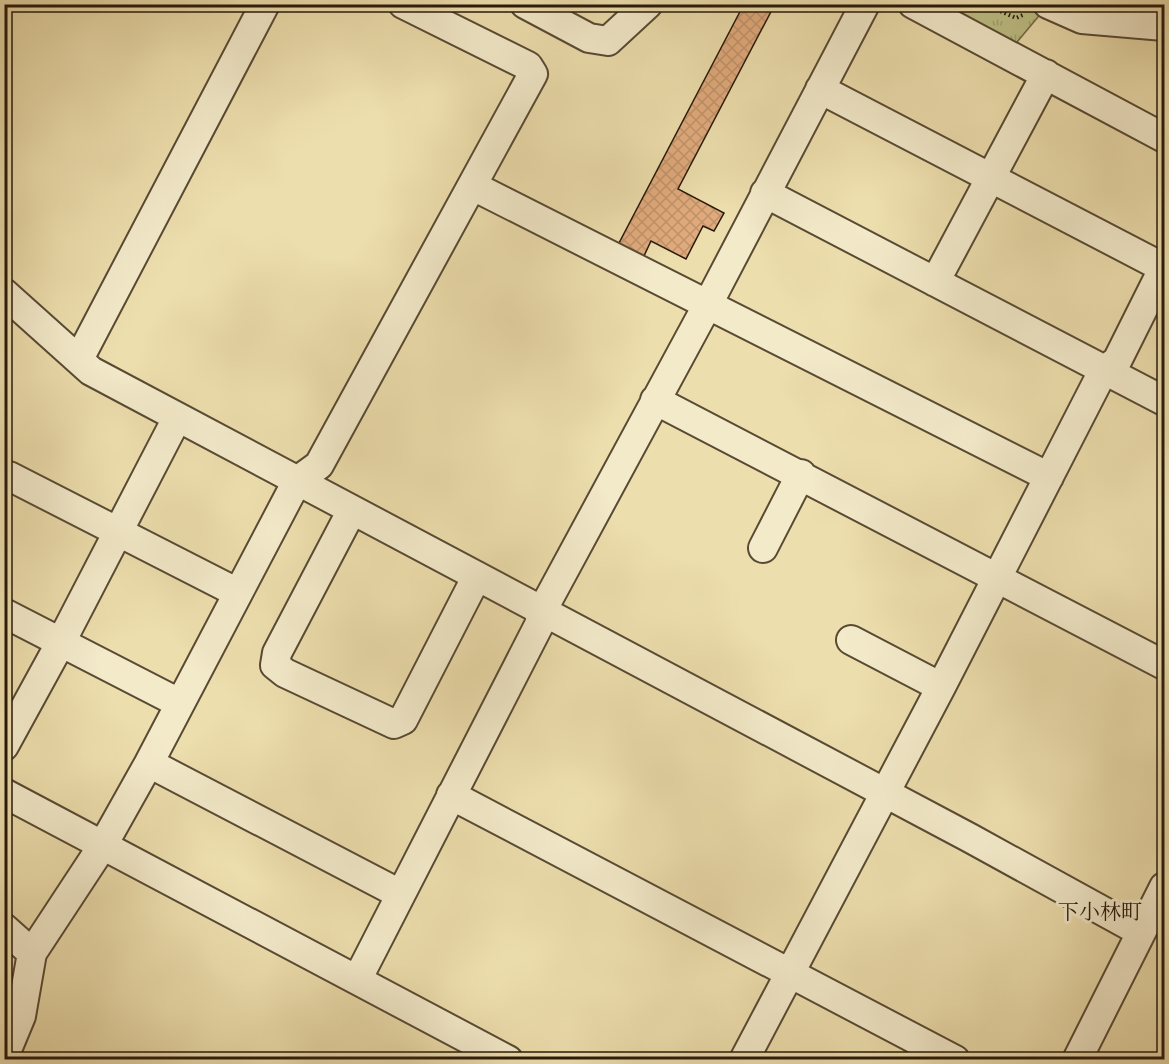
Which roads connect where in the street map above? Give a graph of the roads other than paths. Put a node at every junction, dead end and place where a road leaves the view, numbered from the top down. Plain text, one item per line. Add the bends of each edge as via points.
1 (266, 4) edge
2 (403, 4) edge
3 (648, 4) edge
4 (865, 4) edge
5 (913, 4) edge
6 (1048, 5) edge
7 (539, 7) edge
8 (1164, 26) edge
9 (1046, 74) junction
10 (820, 89) junction
11 (1164, 138) edge
12 (990, 179) junction
13 (473, 186) junction
14 (765, 193) junction
15 (1164, 268) edge
16 (935, 282) junction
17 (4, 293) edge
18 (708, 304) junction
19 (79, 359) junction
20 (1110, 366) junction
21 (655, 400) junction
22 (1164, 401) edge
23 (177, 418) junction
24 (801, 474) junction
25 (9, 476) dead end
26 (1049, 477) junction
27 (297, 481) junction
28 (352, 510) junction
29 (117, 531) junction
30 (763, 548) dead end
31 (477, 576) junction
32 (998, 577) junction
33 (238, 593) junction
34 (542, 611) junction
35 (4, 613) edge
36 (851, 640) dead end
37 (61, 642) junction
38 (1164, 665) edge
39 (941, 687) junction
40 (179, 703) junction
41 (4, 746) edge
42 (149, 763) junction
43 (4, 793) edge
44 (884, 793) junction
45 (451, 795) junction
46 (103, 845) junction
47 (1164, 887) edge
48 (400, 894) junction
49 (4, 928) edge
50 (1141, 932) junction
51 (32, 953) junction
52 (790, 974) junction
53 (357, 980) junction
54 (4, 1057) edge
55 (508, 1059) edge
56 (744, 1059) edge
57 (955, 1059) edge
58 (1077, 1059) edge

1 - 19 street
2 - 13 street via 528,66 533,74
3 - 7 street via 608,41 589,38
4 - 10 street
5 - 9 street
6 - 8 street via 1082,19
9 - 11 street
9 - 12 street
10 - 12 street
10 - 14 street
12 - 15 street
12 - 16 street
13 - 18 street
13 - 27 street via 319,465
14 - 16 street
14 - 18 street
15 - 20 street
16 - 20 street
17 - 19 street
18 - 21 street
18 - 26 street
19 - 23 street via 91,370
20 - 22 street
20 - 26 street
21 - 24 street
21 - 34 street
23 - 27 street
23 - 29 street
24 - 30 street
24 - 32 street
25 - 29 street
26 - 32 street
27 - 28 street
27 - 33 street
28 - 31 street
28 - 31 street via 277,653 275,665 285,673 394,724 403,720
29 - 33 street
29 - 37 street
31 - 34 street
32 - 38 street
32 - 39 street
33 - 40 street
34 - 44 street
34 - 45 street via 539,625
35 - 37 street
36 - 39 street
37 - 40 street
37 - 41 street
39 - 44 street
40 - 42 street
42 - 46 street
42 - 48 street
43 - 46 street
44 - 50 street
44 - 52 street
45 - 48 street
45 - 52 street
46 - 51 street
46 - 53 street
47 - 50 street
48 - 53 street
49 - 51 street
50 - 58 street
51 - 54 street via 21,1016
52 - 56 street
52 - 57 street
53 - 55 street

